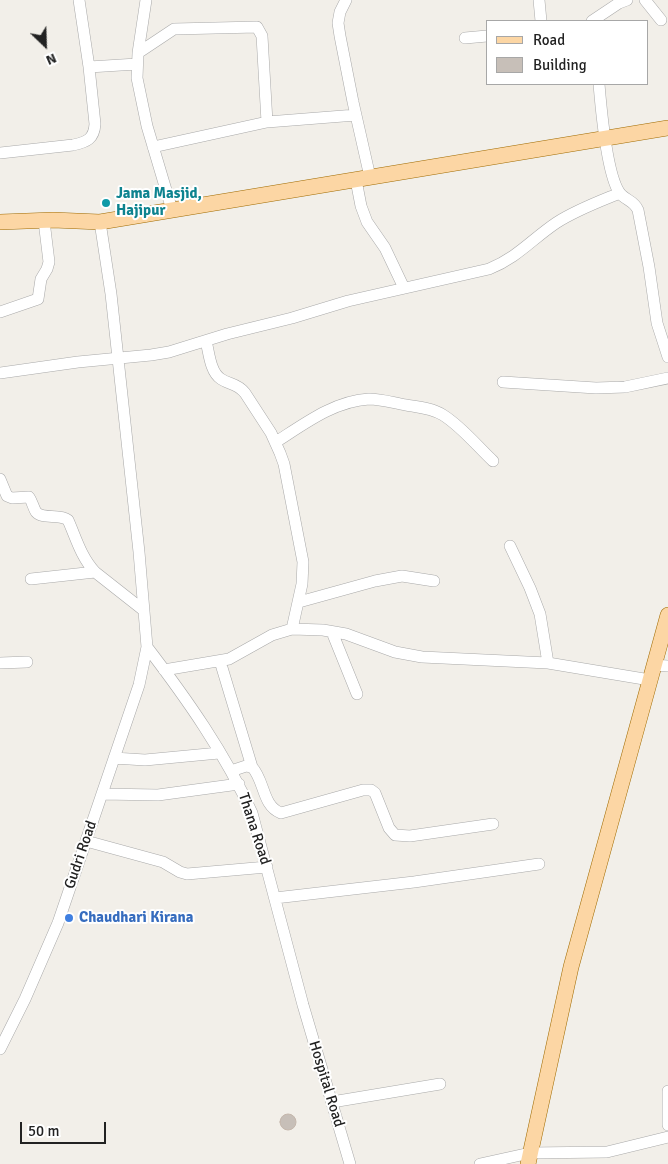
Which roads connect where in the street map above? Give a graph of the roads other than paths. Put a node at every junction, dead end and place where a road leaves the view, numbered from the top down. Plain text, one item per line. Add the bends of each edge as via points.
1 (78, 0) edge
2 (146, 0) edge
3 (346, 0) edge
4 (539, 0) edge
5 (626, 0) edge
6 (645, 0) edge
7 (541, 20) edge
8 (594, 20) edge
9 (661, 20) dead end
10 (486, 36) edge
11 (465, 38) dead end
12 (137, 59) junction
13 (89, 67) junction
14 (599, 85) edge
15 (356, 115) junction
16 (267, 122) junction
17 (668, 128) edge
18 (606, 138) junction
19 (153, 147) junction
20 (0, 153) edge
21 (363, 179) junction
22 (620, 193) junction
23 (172, 210) junction
24 (44, 221) junction
25 (0, 222) edge
26 (100, 222) junction
27 (404, 288) junction
28 (0, 312) edge
29 (206, 341) junction
30 (668, 357) edge
31 (117, 359) junction
32 (0, 373) edge
33 (668, 378) edge
34 (504, 382) dead end
35 (276, 442) junction
36 (493, 461) dead end
37 (0, 479) edge
38 (2, 492) edge
39 (510, 546) dead end
40 (95, 572) junction
41 (31, 579) dead end
42 (434, 581) dead end
43 (299, 602) junction
44 (142, 609) junction
45 (668, 615) edge
46 (292, 629) junction
47 (332, 632) junction
48 (147, 647) junction
49 (220, 661) junction
50 (0, 662) edge
51 (26, 662) dead end
52 (548, 663) junction
53 (661, 666) edge
54 (164, 670) junction
55 (650, 680) junction
56 (357, 694) dead end
57 (219, 753) junction
58 (114, 758) junction
59 (252, 767) junction
60 (231, 771) junction
61 (239, 784) junction
62 (102, 794) junction
63 (493, 824) dead end
64 (86, 841) junction
65 (539, 864) dead end
66 (267, 867) junction
67 (275, 898) junction
68 (303, 1005) joint
69 (0, 1049) edge
70 (440, 1084) dead end
71 (668, 1092) edge
72 (332, 1102) junction
73 (668, 1125) edge
74 (668, 1137) edge
75 (529, 1159) edge
76 (350, 1164) edge
77 (480, 1164) edge

1 - 13 street
2 - 12 street
3 - 15 street via 338,24
4 - 7 street
5 - 8 street
6 - 9 street
10 - 11 street
12 - 13 street
12 - 16 street via 174,29 257,27 262,36
12 - 19 street via 141,105
13 - 20 street via 95,124 91,139 73,145
14 - 18 street
15 - 16 street
15 - 21 street
16 - 19 street
17 - 18 main road
18 - 21 main road
18 - 22 street via 610,164
19 - 23 street
21 - 23 main road
21 - 27 street via 361,206 367,222 385,248
22 - 27 street via 572,213 506,262 489,269
22 - 30 street via 636,204 638,210 657,323
23 - 26 main road
24 - 25 main road
24 - 26 main road
24 - 28 street via 48,262 40,280 38,299
26 - 31 street
27 - 29 street
29 - 31 street via 160,354
29 - 35 street via 216,374 240,387
31 - 32 street
31 - 44 street via 132,477
33 - 34 street via 625,387 596,388
35 - 36 street via 334,408 375,399 441,414
35 - 43 street via 284,464 303,562
37 - 38 street
38 - 40 street via 12,498 29,496 41,516 68,520 83,557
39 - 52 street via 538,606
40 - 41 street
40 - 44 street
42 - 43 street via 402,576
43 - 46 street
44 - 48 street
45 - 53 main road
46 - 47 street
46 - 49 street
47 - 52 street via 422,657
47 - 56 street
48 - 54 street, Thana Road
48 - 58 street, Gudri Road via 139,685
49 - 54 street
49 - 59 street
50 - 51 street
52 - 55 street
53 - 55 main road
54 - 57 street, Thana Road
55 - 75 main road via 571,967
57 - 58 street via 145,760
57 - 60 street, Thana Road
58 - 62 street, Gudri Road
59 - 60 street
59 - 63 street via 269,804 274,811 281,813 371,790 395,834 410,836
60 - 61 street, Thana Road
61 - 62 street via 158,795
61 - 66 street, Thana Road via 252,813
62 - 64 street, Gudri Road
64 - 66 street via 163,862 187,874
64 - 69 street, Gudri Road via 58,923
65 - 67 street
66 - 67 street, Thana Road
67 - 68 street, Thana Road
68 - 72 street, Hospital Road
70 - 72 street
71 - 73 street
72 - 76 street, Hospital Road
74 - 75 street via 607,1152
75 - 77 street

